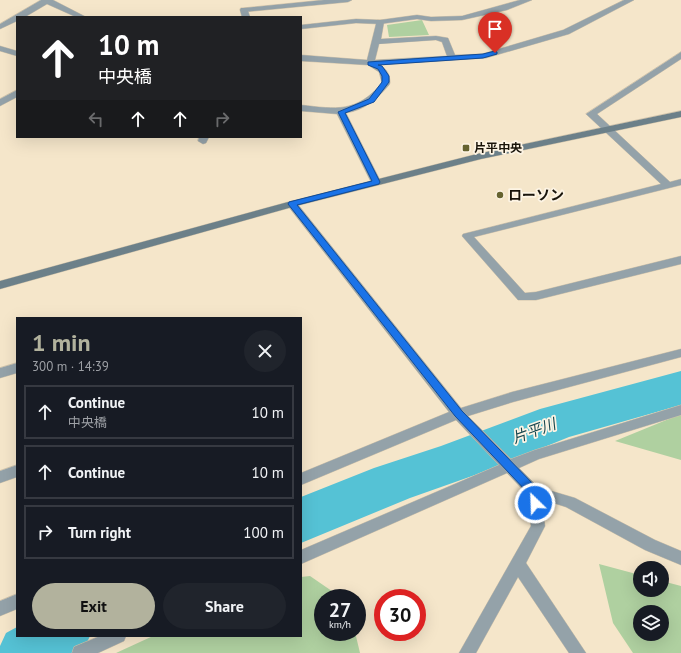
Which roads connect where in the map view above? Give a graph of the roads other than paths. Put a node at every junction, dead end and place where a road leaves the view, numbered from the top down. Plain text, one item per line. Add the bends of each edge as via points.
1 (47, 0) edge
2 (348, 0) edge
3 (528, 0) edge
4 (630, 0) edge
5 (245, 14) edge
6 (20, 16) edge
7 (80, 16) edge
8 (16, 18) edge
9 (380, 22) junction
10 (0, 27) edge
11 (302, 27) edge
12 (376, 42) junction
13 (0, 48) edge
14 (16, 54) edge
15 (681, 56) edge
16 (302, 58) edge
17 (452, 58) junction
18 (370, 63) junction
19 (16, 94) edge
20 (0, 102) edge
21 (302, 108) edge
22 (341, 112) junction
23 (681, 114) edge
24 (608, 129) junction
25 (376, 182) junction
26 (681, 182) edge
27 (668, 185) junction
28 (292, 204) junction
29 (681, 260) edge
30 (0, 285) edge
31 (681, 352) edge
32 (16, 368) edge
33 (0, 373) edge
34 (681, 410) edge
35 (458, 414) junction
36 (505, 463) junction
37 (16, 471) edge
38 (0, 477) edge
39 (302, 479) edge
40 (533, 491) junction
41 (302, 557) edge
42 (681, 558) edge
43 (518, 564) junction
44 (16, 602) edge
45 (0, 609) edge
46 (116, 637) edge
47 (80, 653) edge
48 (467, 653) edge
49 (578, 653) edge

1 - 6 street
1 - 7 street
2 - 5 street
3 - 9 street via 462,18 417,17
4 - 17 street via 553,36 483,56
8 - 10 street
9 - 11 street via 356,21
9 - 12 street
12 - 17 street via 436,38 445,40
12 - 18 street
13 - 14 street
15 - 24 street via 591,114
16 - 18 street
17 - 18 street
18 - 22 street via 380,68 386,76 386,82 371,100
19 - 20 street
21 - 22 street
22 - 25 street
23 - 24 main road
24 - 25 main road via 480,156
24 - 27 street
25 - 28 main road
26 - 27 street
27 - 29 street via 467,236 522,297 536,296
28 - 30 main road
28 - 35 street
31 - 35 street via 512,396
32 - 33 street
34 - 36 street
35 - 36 street
35 - 39 street
36 - 40 street
36 - 41 street
37 - 38 street
40 - 42 street via 570,502 650,546
40 - 43 street via 538,526
43 - 48 street
43 - 49 street
44 - 45 street
46 - 47 street

